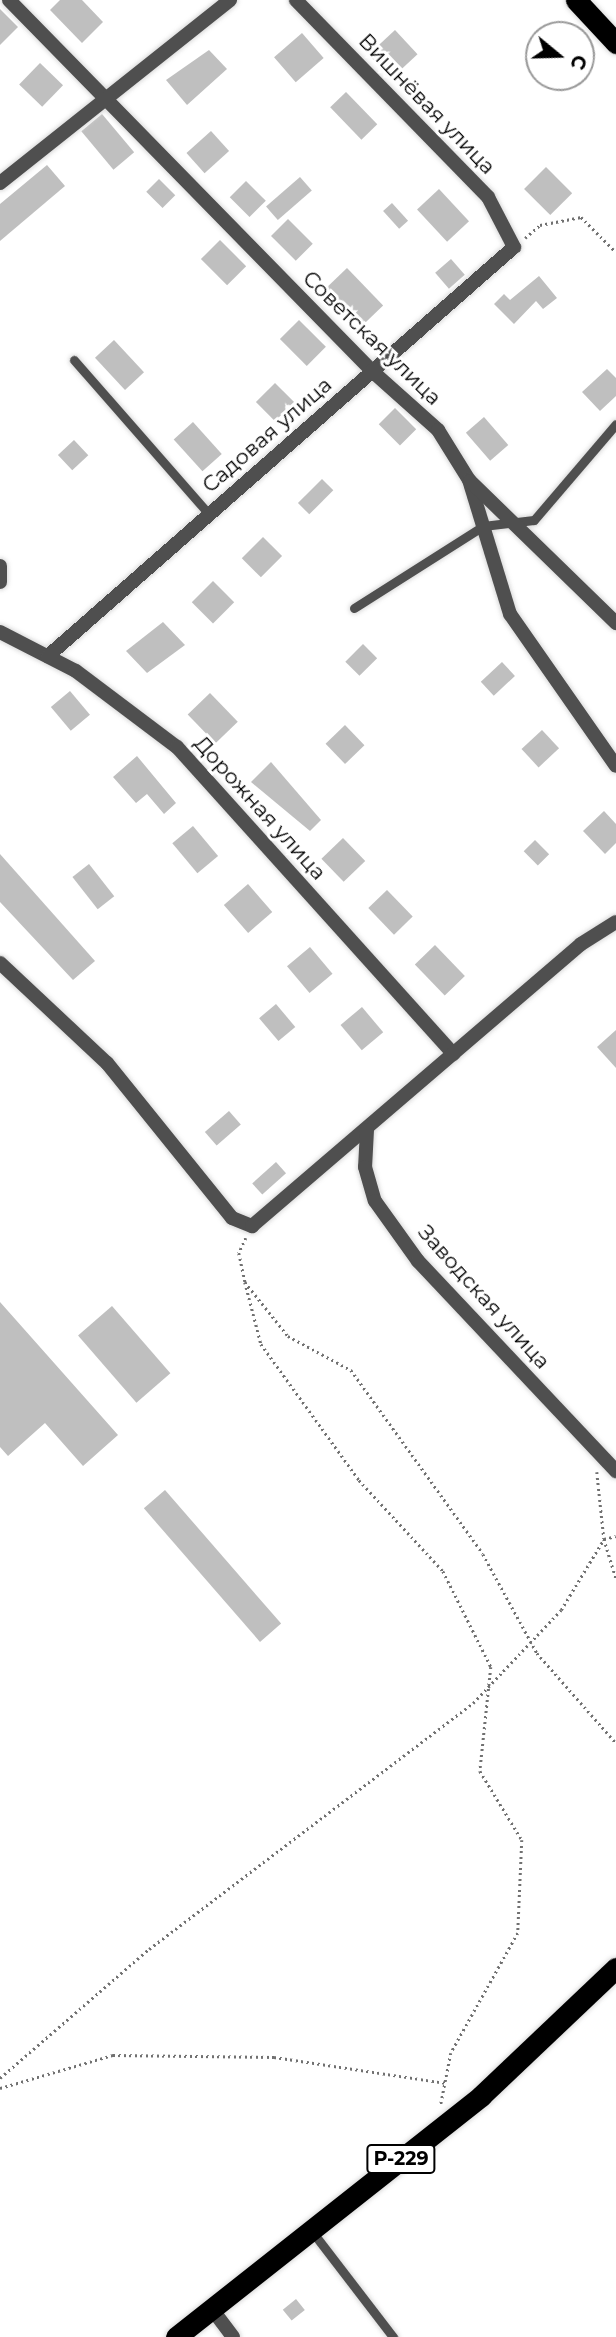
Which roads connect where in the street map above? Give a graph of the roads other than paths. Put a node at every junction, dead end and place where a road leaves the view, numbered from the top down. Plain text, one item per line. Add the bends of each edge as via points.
1 (9, 0) edge
2 (230, 0) edge
3 (296, 0) edge
4 (576, 0) edge
5 (616, 43) edge
6 (105, 99) junction
7 (0, 183) edge
8 (514, 247) joint
9 (74, 360) dead end
10 (372, 371) junction
11 (616, 424) edge
12 (469, 480) junction
13 (209, 514) junction
14 (510, 520) junction
15 (483, 526) junction
16 (0, 566) edge
17 (0, 582) edge
18 (354, 608) dead end
19 (616, 623) edge
20 (0, 632) edge
21 (48, 656) junction
22 (616, 765) edge
23 (616, 922) edge
24 (0, 963) edge
25 (453, 1054) junction
26 (366, 1129) junction
27 (616, 1471) edge
28 (616, 1968) edge
29 (311, 2230) junction
30 (212, 2309) junction
31 (176, 2337) edge
32 (233, 2337) edge
33 (393, 2337) edge

1 - 6 street, Советская улица
2 - 6 street
3 - 8 street, Вишнёвая улица via 488,197
4 - 5 highway
6 - 7 street
6 - 10 street, Советская улица
8 - 10 street, Садовая улица
9 - 13 lane
10 - 12 street, Советская улица via 438,430
10 - 13 street, Садовая улица
11 - 14 lane via 534,520
12 - 14 street
12 - 15 street, Советская улица
13 - 21 street, Садовая улица
14 - 15 lane
14 - 19 street
15 - 18 lane
15 - 22 street, Советская улица via 510,614
16 - 17 street
20 - 21 street, Дорожная улица
21 - 25 street, Дорожная улица via 177,747
23 - 25 street via 581,944
24 - 26 street via 107,1063 232,1218 252,1226
25 - 26 street
26 - 27 street, Заводская улица via 365,1167 375,1201 418,1261
28 - 29 highway, Р-229 via 435,2132
29 - 30 highway, Р-229
29 - 33 lane
30 - 31 highway, Р-229
30 - 32 street

